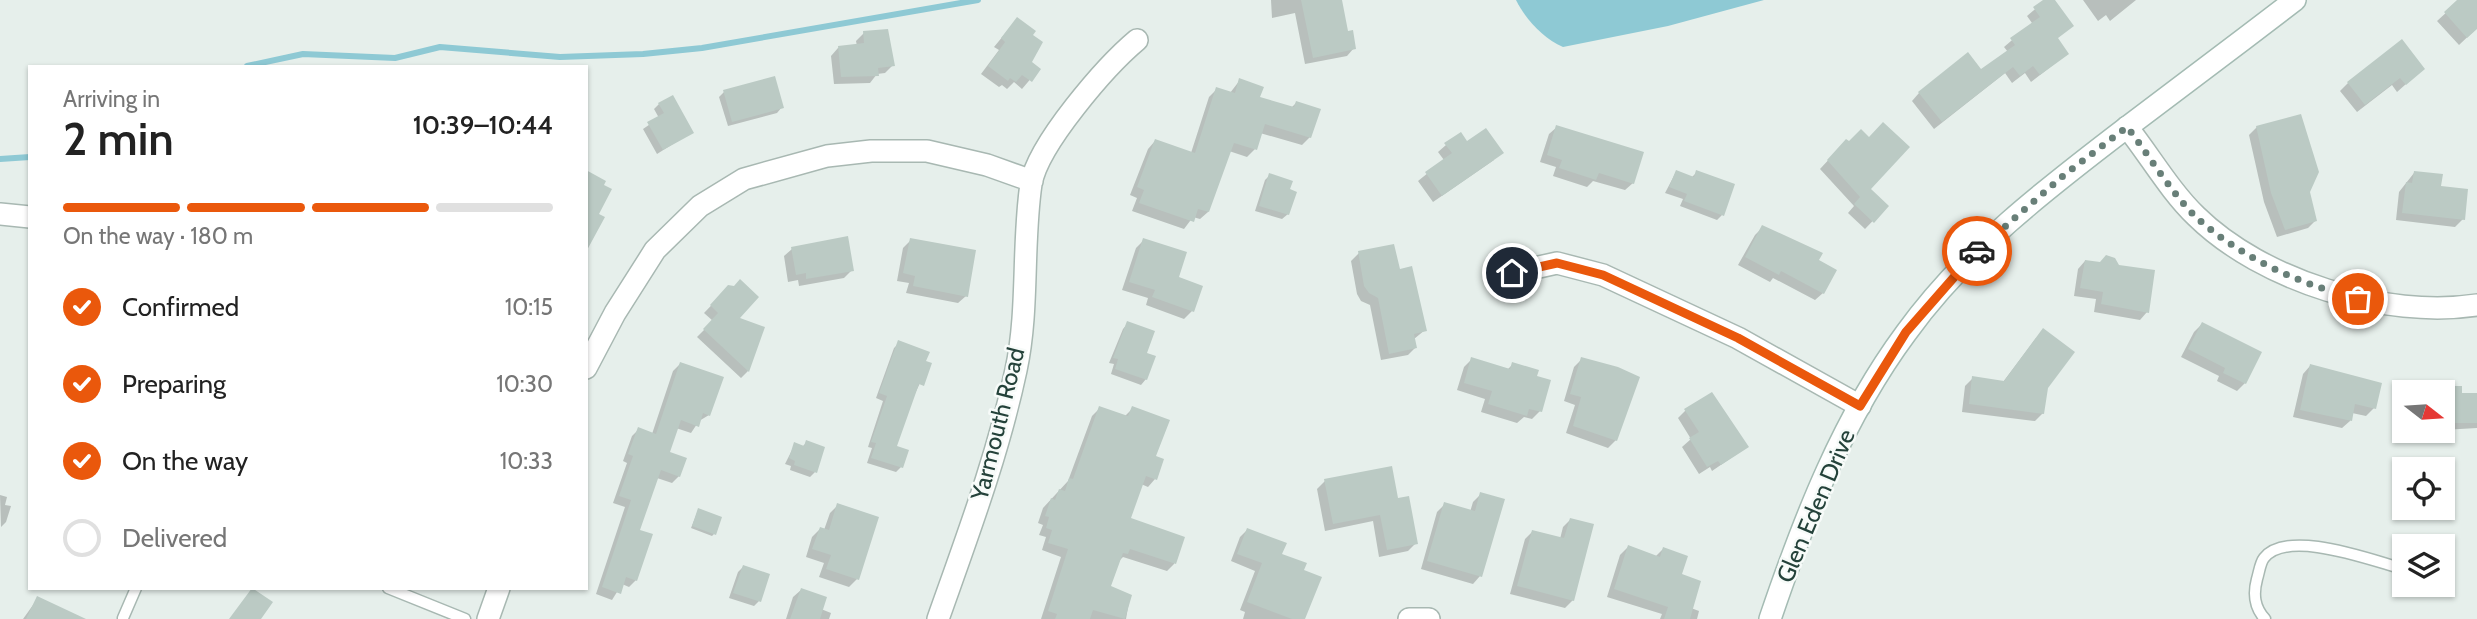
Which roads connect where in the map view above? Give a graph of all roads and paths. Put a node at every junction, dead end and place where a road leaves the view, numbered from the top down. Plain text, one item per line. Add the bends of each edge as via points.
1 (2295, 0) edge
2 (1137, 40) dead end
3 (2127, 127) junction
4 (1032, 181) junction
5 (0, 214) edge
6 (28, 217) edge
7 (1512, 273) dead end
8 (2477, 305) edge
9 (588, 365) edge
10 (1860, 406) junction
11 (2392, 566) edge
12 (135, 590) edge
13 (393, 590) edge
14 (498, 590) edge
15 (123, 618) edge
16 (466, 619) edge
17 (488, 619) edge
18 (939, 619) edge
19 (1409, 619) edge
20 (1429, 619) edge
21 (1770, 619) edge
22 (2265, 619) edge

1 - 3 street, Glen Eden Drive
2 - 4 street, Yarmouth Road via 1097,80 1055,135
3 - 8 street via 2196,216 2255,259 2319,289 2378,304 2447,310
3 - 10 street, Glen Eden Drive via 2044,192 1967,262 1906,332
4 - 9 street via 927,151 827,156 744,179 700,206 655,250
4 - 18 street, Yarmouth Road via 1017,367 991,469
5 - 6 street
7 - 10 street via 1557,263 1603,275 1738,338
10 - 21 street, Glen Eden Drive via 1816,496
11 - 22 lane via 2316,546 2286,545 2264,558 2259,573 2255,601
12 - 15 lane
13 - 16 lane
14 - 17 street
19 - 20 street

